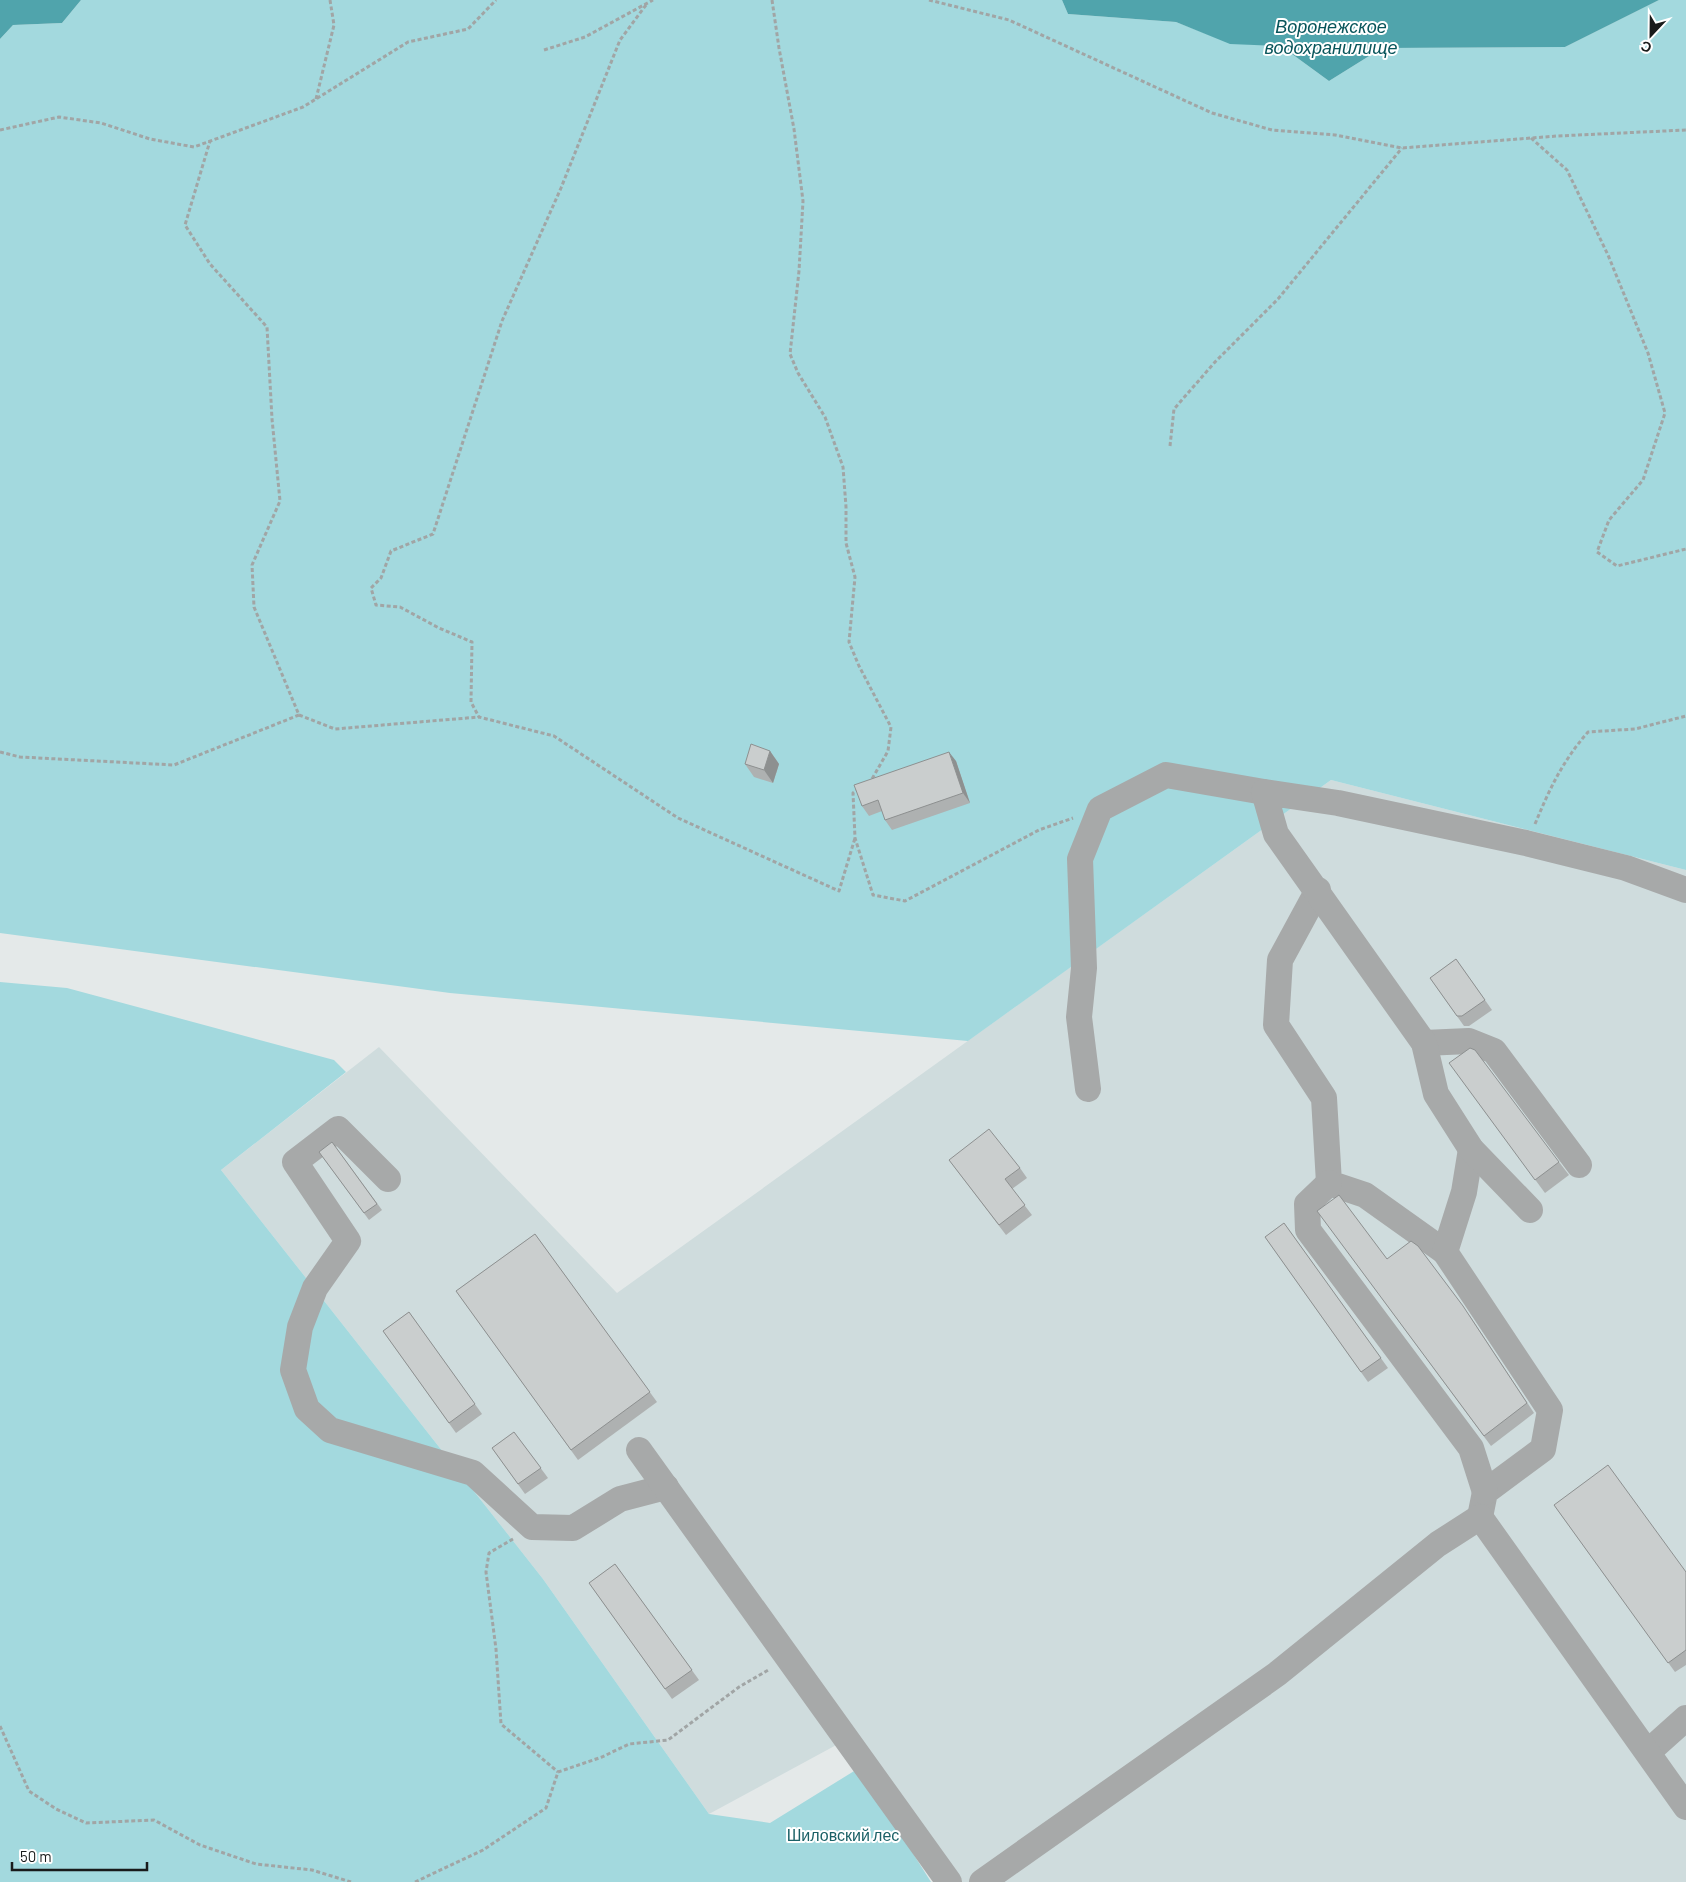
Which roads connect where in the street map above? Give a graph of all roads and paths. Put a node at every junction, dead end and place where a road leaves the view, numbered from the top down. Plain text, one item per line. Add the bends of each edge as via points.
1 (330, 0) edge
2 (496, 0) edge
3 (653, 0) edge
4 (772, 0) edge
5 (929, 0) edge
6 (646, 4) junction
7 (544, 50) dead end
8 (316, 99) junction
9 (0, 130) edge
10 (1686, 130) edge
11 (1531, 138) junction
12 (210, 141) junction
13 (1402, 148) junction
14 (1170, 446) dead end
15 (1686, 549) edge
16 (299, 715) junction
17 (1686, 716) edge
18 (479, 717) junction
19 (0, 752) edge
20 (1264, 792) junction
21 (1100, 809) junction
22 (855, 838) junction
23 (1526, 843) junction
24 (1318, 890) junction
25 (1686, 890) edge
26 (1424, 1043) junction
27 (1088, 1089) dead end
28 (1471, 1148) junction
29 (1579, 1165) dead end
30 (388, 1179) dead end
31 (1329, 1183) junction
32 (1530, 1210) dead end
33 (1445, 1252) junction
34 (639, 1450) dead end
35 (666, 1487) junction
36 (1483, 1505) junction
37 (532, 1527) junction
38 (788, 1658) junction
39 (1686, 1718) edge
40 (0, 1726) edge
41 (1648, 1752) junction
42 (558, 1772) junction
43 (1686, 1807) edge
44 (351, 1882) edge
45 (415, 1882) edge
46 (949, 1882) edge
47 (982, 1882) edge

1 - 8 path via 334,25
2 - 8 path via 468,29 408,42
3 - 6 path
4 - 22 path via 803,201 790,354 825,417 843,467 846,543 855,577 849,642 891,727 888,750 874,778 853,793
5 - 13 path via 1009,20 1212,113 1272,130 1335,135
6 - 7 path via 584,37
6 - 18 path via 620,40 561,188 502,321 433,534 391,551 380,578 371,588 376,605 400,607 472,642 471,702
8 - 12 path via 303,107
9 - 12 path via 59,117 101,123 150,139 194,147
10 - 11 path
11 - 13 path
11 - 15 path via 1567,170 1608,255 1648,353 1665,413 1643,480 1609,520 1596,552 1617,566
12 - 16 path via 185,225 210,264 267,327 280,501 252,565 254,607
13 - 14 path via 1278,299 1174,409
16 - 18 path via 335,729
16 - 19 path via 174,765 20,757
17 - 23 path via 1635,729 1588,732 1553,780
18 - 22 path via 554,736 678,818 839,891
20 - 21 lane via 1166,775
20 - 23 lane via 1338,803
20 - 24 lane via 1276,834
21 - 22 path via 1039,830 905,901 873,894
21 - 27 lane via 1080,859 1084,968 1079,1017
23 - 25 lane via 1626,868
24 - 26 lane
24 - 31 lane via 1280,960 1276,1025 1324,1098
26 - 28 lane via 1436,1094
26 - 29 lane via 1469,1041 1494,1052
28 - 32 lane
28 - 33 lane via 1464,1192
30 - 37 lane via 338,1129 295,1162 348,1241 315,1288 300,1326 294,1370 306,1409 330,1430 473,1473
31 - 33 lane via 1365,1195
31 - 36 lane via 1307,1204 1308,1230 1471,1448
33 - 36 lane via 1550,1410 1543,1449
34 - 35 lane
35 - 37 lane via 620,1499 574,1528
35 - 38 lane
36 - 41 lane
36 - 47 lane via 1278,1674
37 - 42 path via 489,1553 486,1572 501,1724
38 - 42 path via 739,1687 668,1740 629,1744
38 - 46 lane
39 - 41 lane
40 - 44 path via 29,1791 86,1823 154,1820 200,1845 256,1864 312,1870
41 - 43 lane
42 - 45 path via 546,1808 483,1850

